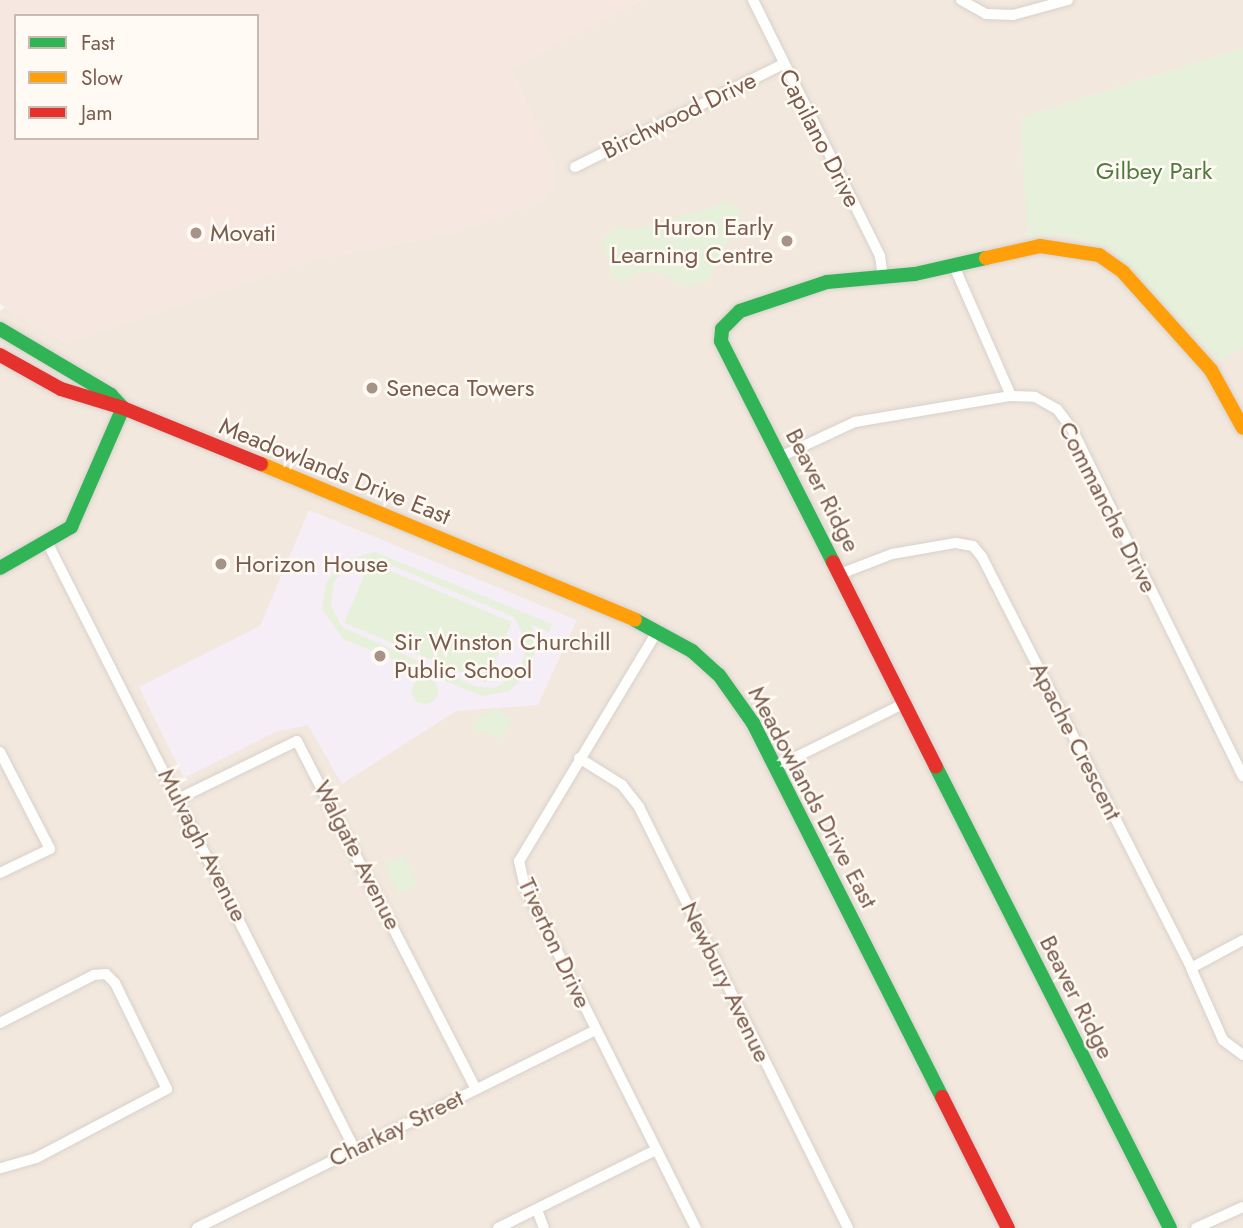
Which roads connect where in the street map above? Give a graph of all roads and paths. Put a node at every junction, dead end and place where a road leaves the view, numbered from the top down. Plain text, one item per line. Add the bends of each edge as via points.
1 (753, 0) edge
2 (961, 0) edge
3 (1068, 0) edge
4 (783, 64) junction
5 (575, 166) dead end
6 (954, 266) junction
7 (883, 277) junction
8 (1, 329) edge
9 (0, 355) edge
10 (1011, 396) junction
11 (122, 408) junction
12 (1243, 428) edge
13 (782, 456) junction
14 (48, 544) junction
15 (0, 568) edge
16 (840, 574) junction
17 (658, 630) junction
18 (903, 704) junction
19 (0, 752) edge
20 (579, 758) junction
21 (776, 767) junction
22 (1243, 776) edge
23 (180, 798) junction
24 (0, 873) edge
25 (1243, 940) edge
26 (1191, 968) junction
27 (0, 1023) edge
28 (595, 1030) junction
29 (1243, 1055) edge
30 (475, 1088) junction
31 (354, 1148) junction
32 (656, 1150) junction
33 (0, 1168) edge
34 (1243, 1207) edge
35 (537, 1210) junction
36 (197, 1228) edge
37 (498, 1228) edge
38 (544, 1228) edge
39 (696, 1228) edge
40 (848, 1228) edge
41 (1008, 1228) edge
42 (1170, 1228) edge
43 (1196, 1228) edge

1 - 4 street, Capilano Drive
2 - 3 street via 986,14 1013,15
4 - 5 street, Birchwood Drive
4 - 7 street, Capilano Drive via 880,256
6 - 7 street, Beaver Ridge
6 - 10 street
6 - 12 street, Beaver Ridge via 1055,244 1099,255 1123,272 1200,356
7 - 13 street, Beaver Ridge via 827,282 770,299 740,311 722,329 721,341
8 - 11 street, Meadowlands Drive East via 111,395
9 - 11 street, Meadowlands Drive East via 61,389 105,407
10 - 13 street, Commanche Drive via 855,422
10 - 22 street, Commanche Drive via 1035,397 1057,409 1072,429
11 - 14 street via 85,503 71,527
11 - 17 street, Meadowlands Drive East
13 - 16 street, Beaver Ridge
14 - 15 street
14 - 23 street, Mulvagh Avenue
16 - 18 street, Beaver Ridge
16 - 26 street, Apache Crescent via 892,554 956,543 973,546 989,569
17 - 20 street, Tiverton Drive
17 - 21 street, Meadowlands Drive East via 719,675 753,723
18 - 21 street
18 - 42 street, Beaver Ridge
19 - 24 street via 50,849
20 - 28 street, Tiverton Drive via 519,861 525,887
20 - 40 street, Newbury Avenue via 622,785 639,807
21 - 41 street, Meadowlands Drive East
23 - 30 street, Walgate Avenue via 297,741
23 - 31 street, Mulvagh Avenue
25 - 26 street
26 - 29 street, Apache Crescent via 1223,1040
27 - 33 street via 94,975 106,974 115,983 167,1089 36,1158
28 - 30 street, Charkay Street
28 - 32 street, Tiverton Drive
30 - 31 street, Charkay Street
31 - 36 street, Charkay Street
32 - 35 street
32 - 39 street, Tiverton Drive
34 - 43 street
35 - 37 street
35 - 38 street

